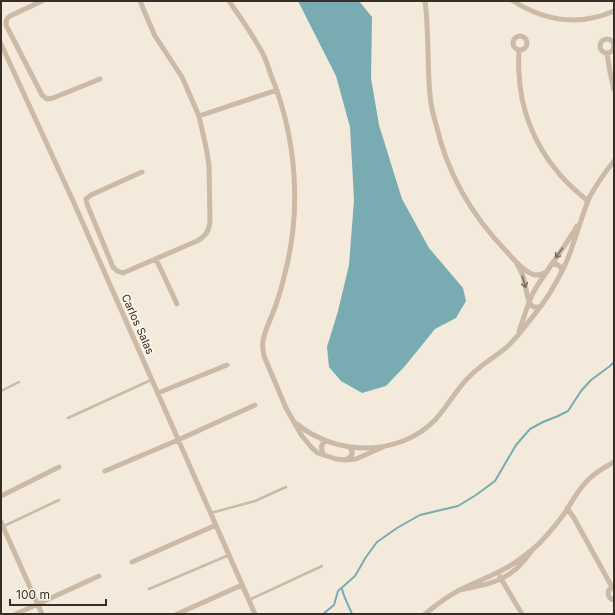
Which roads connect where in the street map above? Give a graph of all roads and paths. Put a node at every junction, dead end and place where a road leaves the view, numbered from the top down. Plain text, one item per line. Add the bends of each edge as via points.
1 (42, 1) edge
2 (140, 1) edge
3 (229, 1) edge
4 (425, 1) edge
5 (513, 1) edge
6 (614, 11) edge
7 (1, 44) edge
8 (519, 50) dead end
9 (607, 53) dead end
10 (100, 79) dead end
11 (278, 90) junction
12 (614, 90) edge
13 (199, 116) junction
14 (614, 161) edge
15 (142, 172) dead end
16 (588, 201) junction
17 (580, 220) junction
18 (156, 259) junction
19 (517, 263) junction
20 (551, 265) junction
21 (562, 271) junction
22 (546, 272) junction
23 (529, 302) junction
24 (177, 304) dead end
25 (541, 306) junction
26 (516, 337) junction
27 (227, 365) dead end
28 (152, 380) junction
29 (19, 382) dead end
30 (1, 391) edge
31 (158, 393) junction
32 (255, 405) dead end
33 (68, 418) dead end
34 (295, 422) junction
35 (178, 440) junction
36 (325, 441) junction
37 (349, 447) junction
38 (383, 447) junction
39 (324, 455) junction
40 (346, 460) junction
41 (614, 462) edge
42 (59, 467) dead end
43 (105, 471) dead end
44 (286, 487) dead end
45 (1, 496) edge
46 (59, 500) dead end
47 (567, 508) junction
48 (210, 513) junction
49 (2, 524) edge
50 (216, 525) junction
51 (533, 549) junction
52 (229, 555) junction
53 (132, 562) dead end
54 (322, 566) dead end
55 (497, 573) junction
56 (99, 576) dead end
57 (501, 579) junction
58 (242, 585) junction
59 (613, 587) edge
60 (149, 589) dead end
61 (459, 590) junction
62 (249, 600) junction
63 (614, 600) edge
64 (38, 604) junction
65 (16, 614) edge
66 (42, 614) edge
67 (177, 614) edge
68 (254, 614) edge
69 (425, 614) edge
70 (522, 614) edge

1 - 10 street via 7,18 6,25 42,95 47,99 53,98
2 - 13 street via 155,36 182,77
3 - 11 street via 263,54
4 - 19 street via 430,96 444,153 468,203 487,231
5 - 6 street via 528,10 559,20 592,18
7 - 28 street, Carlos Salas
8 - 16 street via 521,93 534,135 557,171
9 - 12 street
11 - 13 street
11 - 34 street via 295,174 294,213 288,263 262,346 286,408
13 - 18 street via 209,165 209,228 207,234 197,241
14 - 16 street
15 - 18 street via 91,195 86,199 86,204 117,271 123,273
16 - 17 street
17 -> 20 street
17 - 21 street
18 - 24 street
19 - 22 street via 534,275
19 -> 23 street
20 - 21 street via 558,265
20 - 22 street
21 - 25 street
22 - 23 street
23 - 25 street via 537,308
23 - 26 street
25 - 26 street
26 - 38 street via 465,380 442,412 427,427 411,437
27 - 31 street
28 - 31 street, Carlos Salas
28 - 33 lane
29 - 30 lane
31 - 35 street, Carlos Salas
32 - 35 street
34 - 36 street
34 - 39 street via 309,445
35 - 43 street
35 - 48 street, Carlos Salas
36 - 37 street
36 - 39 street via 321,446
37 - 38 street
37 - 40 street via 352,454
38 - 40 street via 356,459
39 - 40 street
41 - 47 street via 588,479
42 - 45 street
44 - 48 lane via 255,500
46 - 49 lane
47 - 51 street
47 - 59 street
48 - 50 street, Carlos Salas
49 - 64 street
50 - 52 street, Carlos Salas
50 - 53 street
51 - 55 street
51 - 57 street via 512,573
52 - 58 street, Carlos Salas
52 - 60 lane
54 - 62 lane
55 - 57 street
55 - 61 street
56 - 64 street
57 - 61 street
57 - 70 street
58 - 62 street, Carlos Salas
58 - 67 street
59 - 63 street via 608,594
61 - 69 street
62 - 68 street, Carlos Salas
64 - 65 street
64 - 66 street

